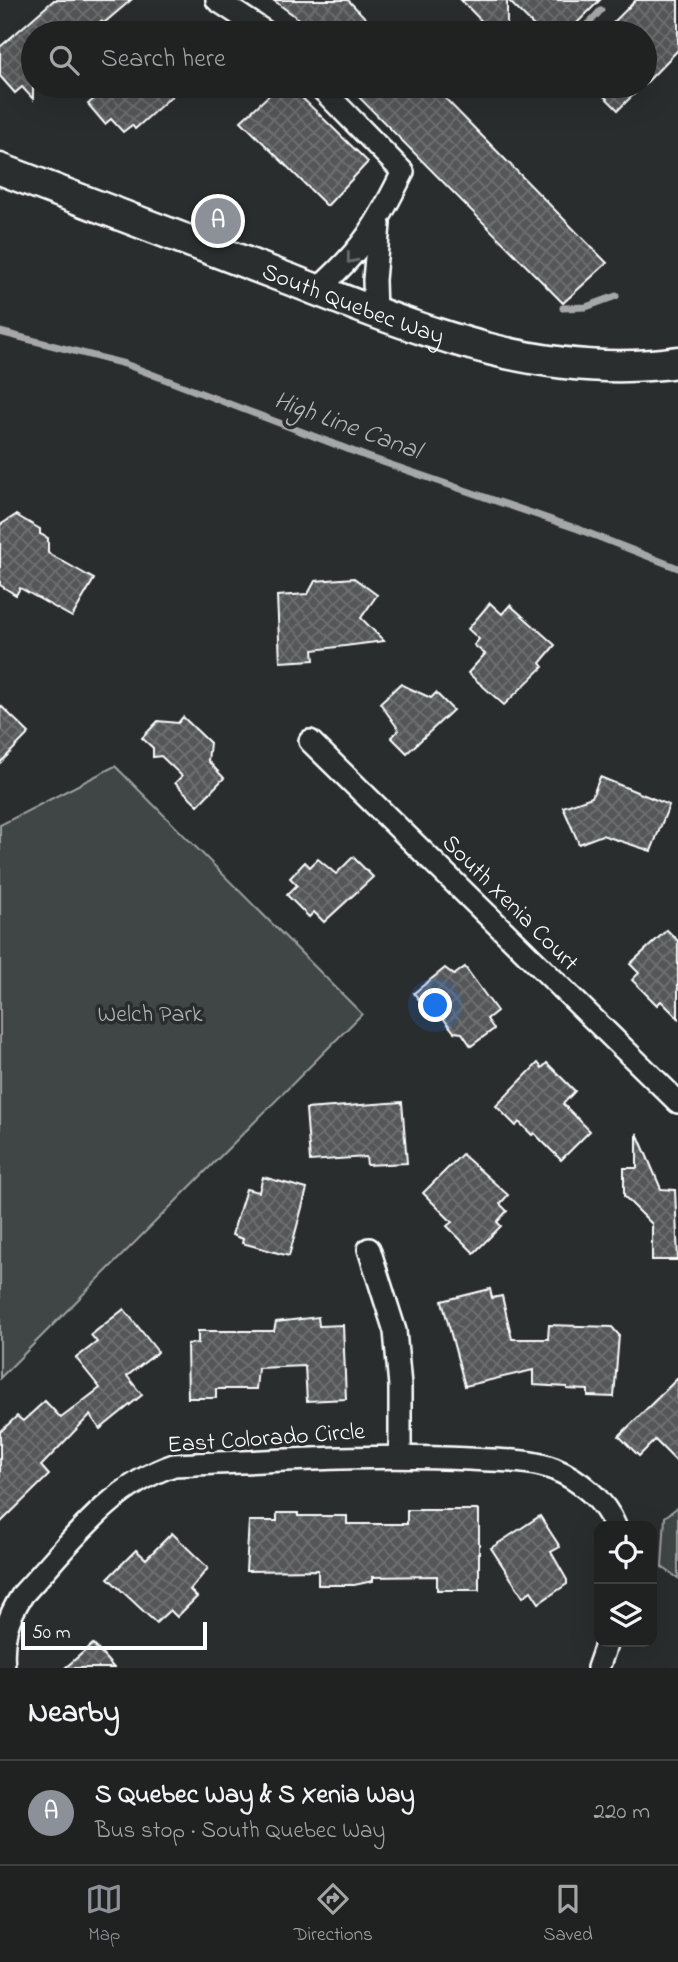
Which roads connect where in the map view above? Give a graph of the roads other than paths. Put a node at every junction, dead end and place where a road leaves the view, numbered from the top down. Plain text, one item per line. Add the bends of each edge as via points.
1 (217, 0) edge
2 (249, 21) edge
3 (331, 98) edge
4 (0, 169) edge
5 (379, 222) junction
6 (317, 290) junction
7 (375, 312) junction
8 (678, 362) edge
9 (310, 741) dead end
10 (677, 1100) edge
11 (369, 1249) dead end
12 (400, 1455) junction
13 (612, 1521) edge
14 (605, 1647) edge
15 (4, 1668) edge
16 (598, 1668) edge

1 - 2 street
3 - 5 street via 403,172
4 - 6 street, South Quebec Way
5 -> 6 street via 344,268
5 - 7 street
6 - 7 street, South Quebec Way
7 - 8 street, South Quebec Way via 486,350 542,362 618,367
9 - 10 street, South Xenia Court
11 - 12 street via 395,1331
12 - 13 street, East Colorado Circle via 529,1462 554,1469 597,1499
12 - 15 street, East Colorado Circle via 174,1465 150,1473 118,1494 23,1594 5,1630
14 - 16 street

